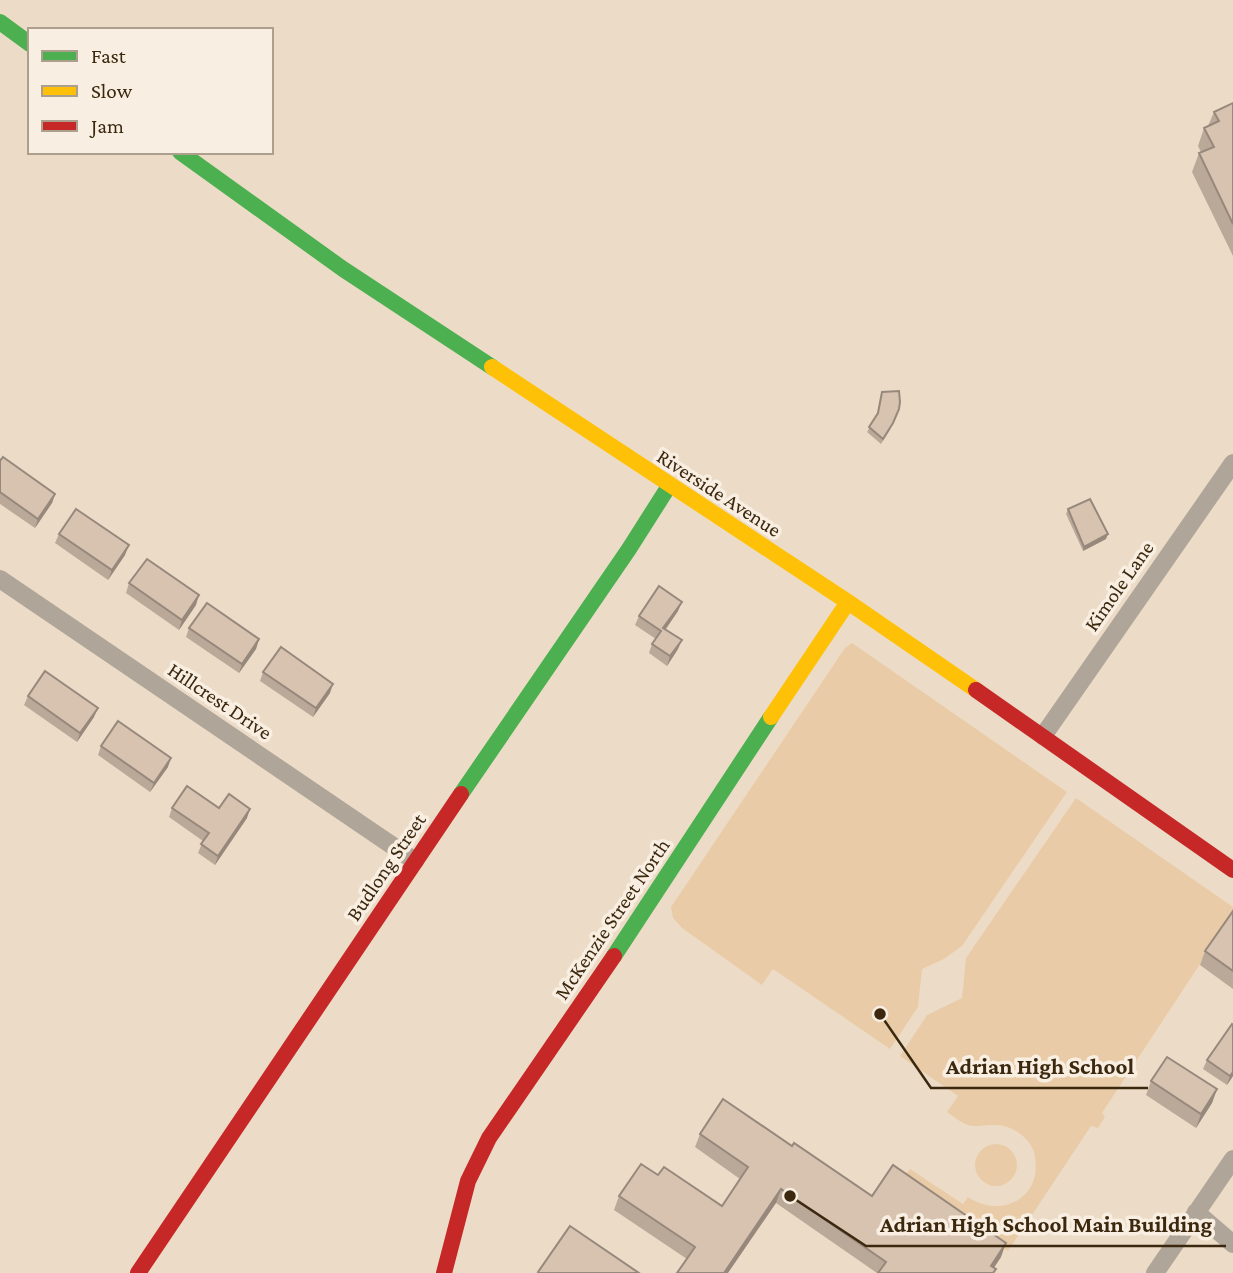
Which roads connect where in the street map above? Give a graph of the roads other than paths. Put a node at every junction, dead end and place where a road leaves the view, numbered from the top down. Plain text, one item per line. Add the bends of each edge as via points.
1 (0, 22) edge
2 (28, 43) edge
3 (183, 154) edge
4 (1233, 463) edge
5 (669, 486) junction
6 (0, 579) edge
7 (848, 603) junction
8 (1043, 736) junction
9 (415, 861) junction
10 (1233, 870) edge
11 (1233, 1158) edge
12 (1196, 1212) junction
13 (1233, 1244) edge
14 (138, 1273) edge
15 (443, 1273) edge
16 (1155, 1273) edge

1 - 2 street
3 - 5 street, Riverside Avenue via 343,269
4 - 8 street, Kimole Lane
5 - 7 street, Riverside Avenue
5 - 9 street, Budlong Street
6 - 9 street, Hillcrest Drive
7 - 8 street, Riverside Avenue
7 - 15 street, McKenzie Street North via 489,1138 468,1181
8 - 10 street, Riverside Avenue
9 - 14 street, Budlong Street
11 - 12 street
12 - 13 street
12 - 16 street

